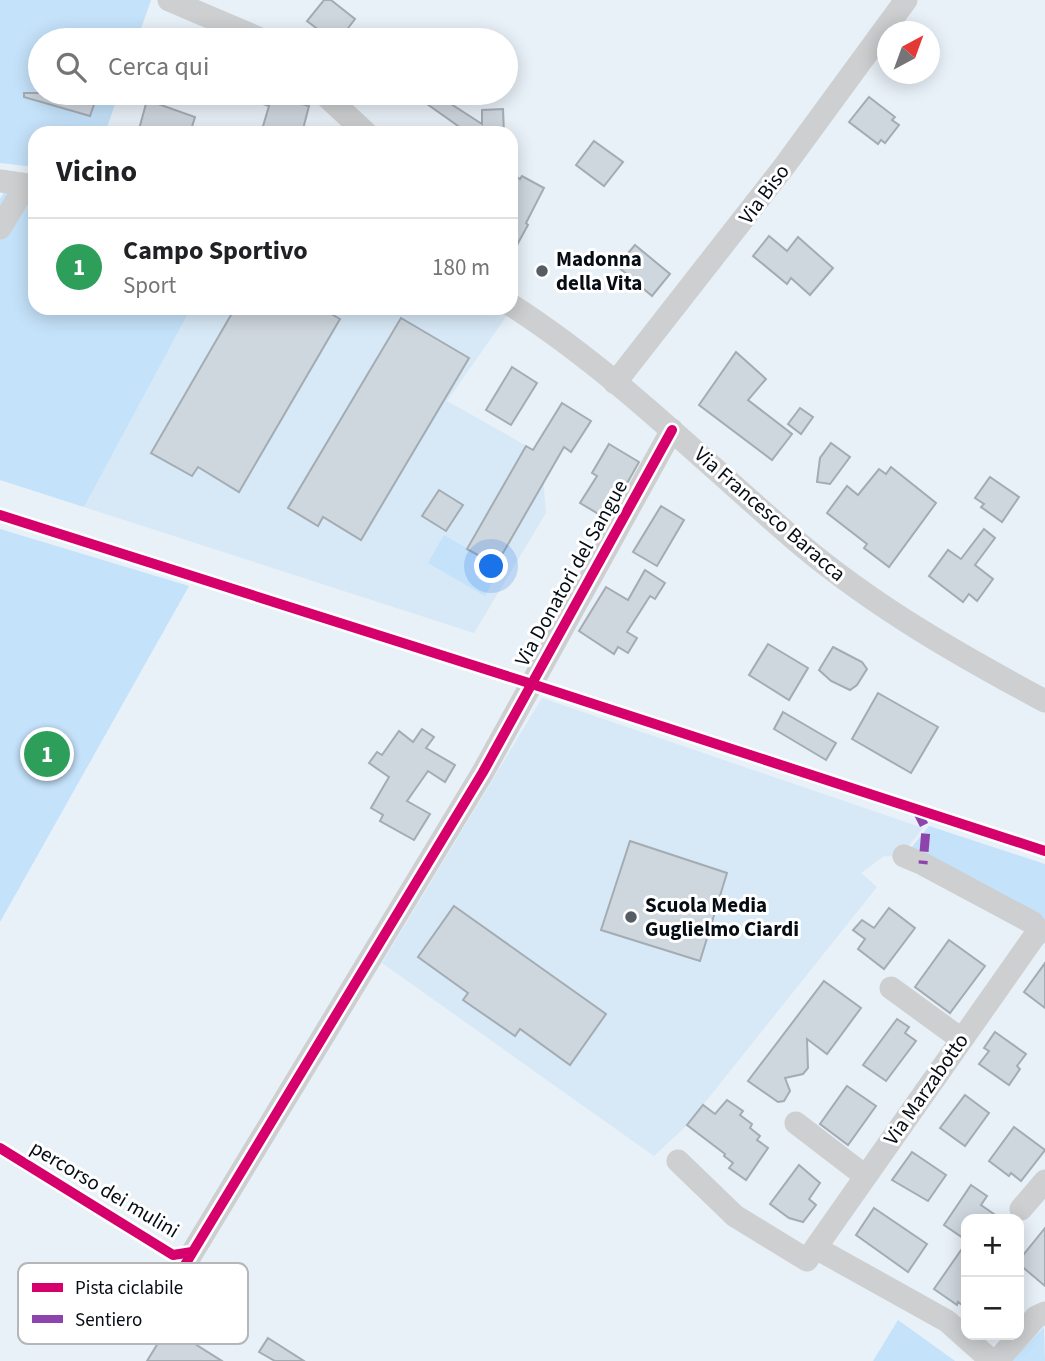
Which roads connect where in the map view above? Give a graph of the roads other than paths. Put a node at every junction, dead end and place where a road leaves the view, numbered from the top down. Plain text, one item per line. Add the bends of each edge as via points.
1 (169, 0) edge
2 (906, 0) edge
3 (235, 28) edge
4 (336, 105) edge
5 (358, 126) edge
6 (0, 181) edge
7 (28, 186) edge
8 (28, 189) edge
9 (0, 228) edge
10 (518, 310) edge
11 (615, 383) junction
12 (672, 430) junction
13 (1045, 701) edge
14 (904, 856) dead end
15 (1042, 931) edge
16 (891, 988) dead end
17 (961, 1039) junction
18 (796, 1123) dead end
19 (678, 1161) dead end
20 (865, 1176) junction
21 (1045, 1181) edge
22 (1021, 1209) dead end
23 (816, 1248) junction
24 (186, 1263) edge
25 (1045, 1313) edge
26 (995, 1361) edge

1 - 3 street
2 - 11 street, Via Biso via 783,168
4 - 5 street
6 - 7 street
8 - 9 street
10 - 11 street, Via Francesco Baracca
11 - 12 street, Via Francesco Baracca
12 - 13 street, Via Francesco Baracca via 849,582 922,631
12 - 24 street, Via Donatori del Sangue via 482,772
14 - 15 street, Via Marzabotto
15 - 17 street, Via Marzabotto
16 - 17 street
17 - 20 street, Via Marzabotto
18 - 20 street
19 - 23 street via 735,1216 807,1261
20 - 23 street, Via Marzabotto
21 - 22 street
23 - 26 street via 947,1321
25 - 26 street

